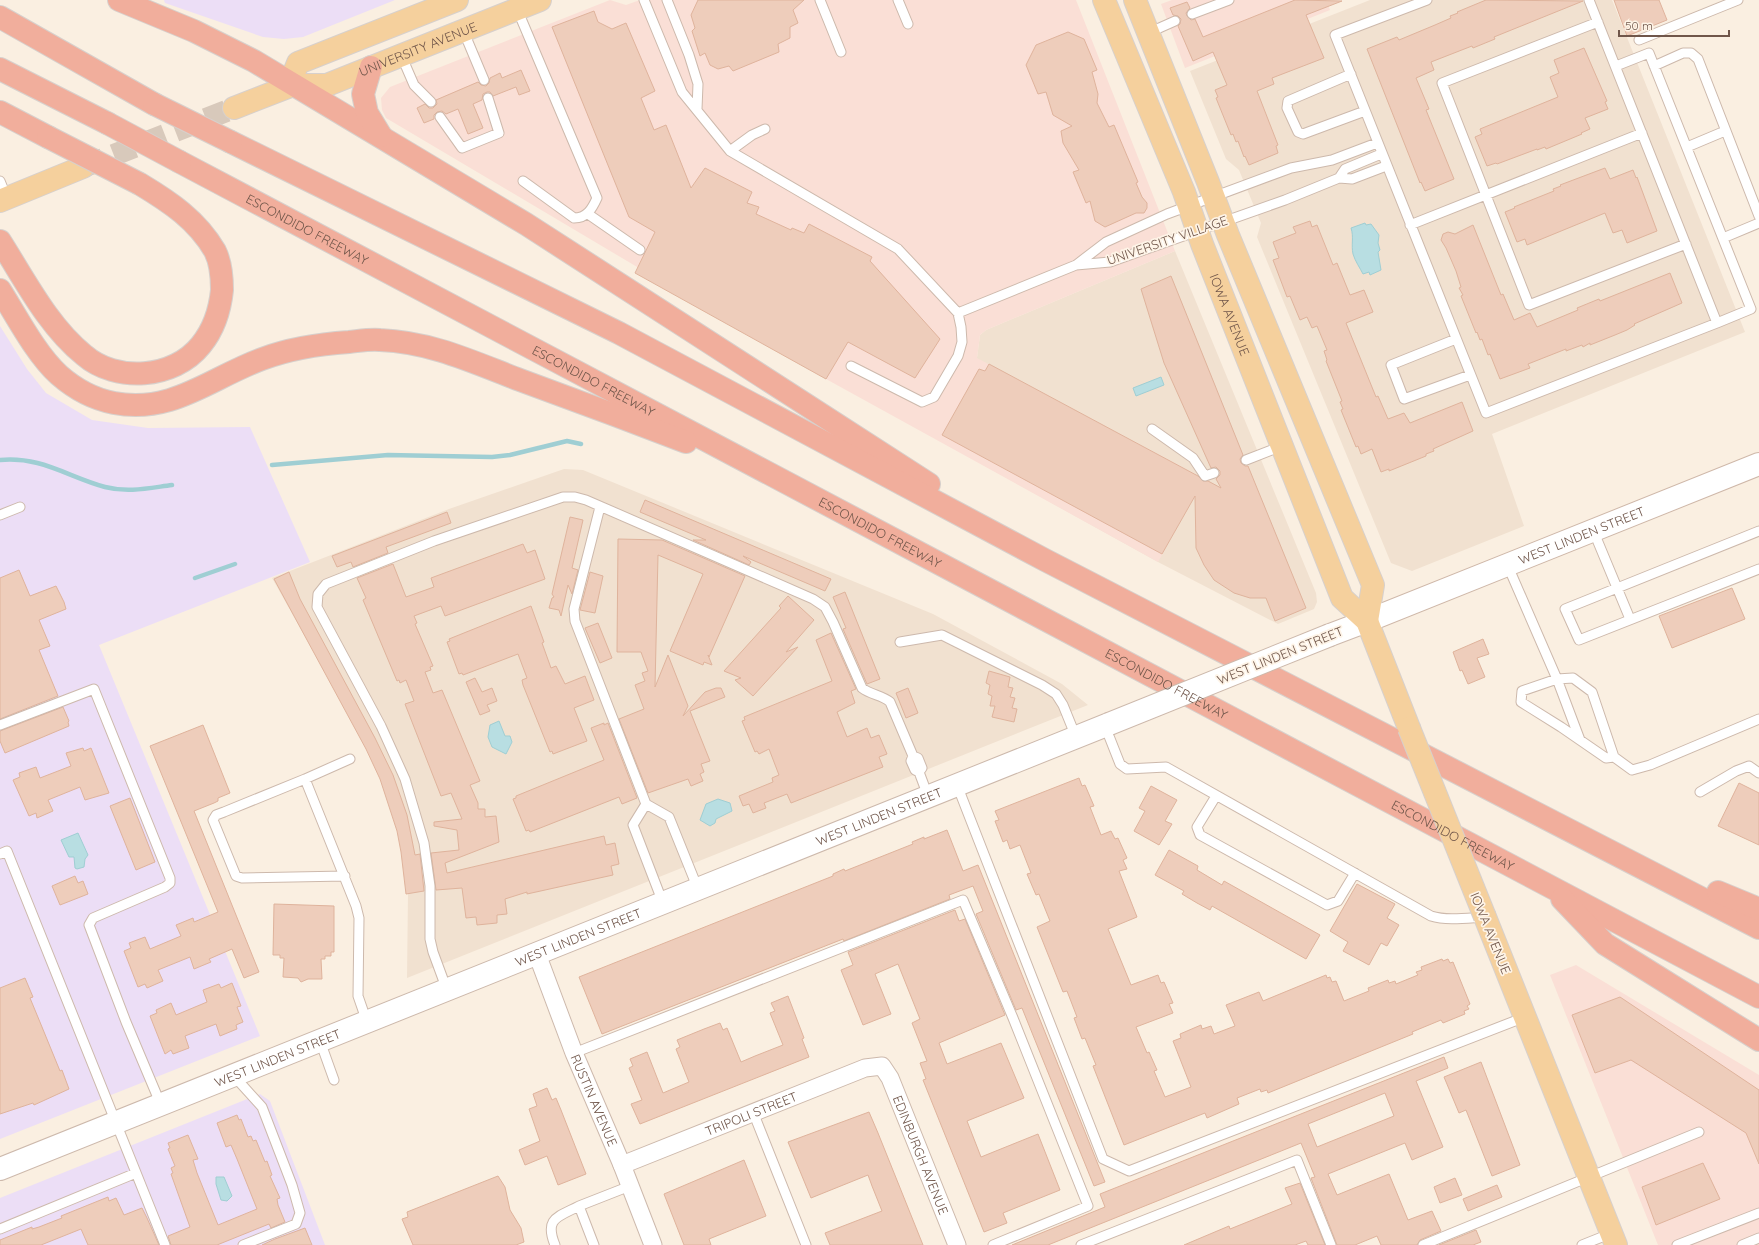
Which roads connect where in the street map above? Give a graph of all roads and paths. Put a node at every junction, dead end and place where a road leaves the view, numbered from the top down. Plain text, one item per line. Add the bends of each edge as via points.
1 (119, 0) edge
2 (457, 0) edge
3 (540, 0) edge
4 (644, 0) edge
5 (667, 0) edge
6 (820, 0) edge
7 (898, 0) edge
8 (904, 0) edge
9 (1104, 0) edge
10 (1229, 0) edge
11 (1427, 0) edge
12 (1589, 0) edge
13 (1738, 0) edge
14 (1140, 2) edge
15 (517, 9) junction
16 (904, 14) junction
17 (1192, 14) dead end
18 (0, 17) edge
19 (1175, 21) dead end
20 (1598, 22) junction
21 (908, 24) dead end
22 (463, 30) junction
23 (1148, 33) junction
24 (1639, 40) dead end
25 (841, 52) dead end
26 (401, 55) junction
27 (1616, 66) junction
28 (1654, 66) junction
29 (371, 67) junction
30 (0, 69) edge
31 (1350, 74) junction
32 (484, 80) dead end
33 (293, 85) junction
34 (488, 98) dead end
35 (431, 102) dead end
36 (234, 108) tunnel mouth
37 (696, 109) junction
38 (1365, 111) junction
39 (0, 112) edge
40 (440, 116) dead end
41 (765, 129) dead end
42 (1725, 131) junction
43 (1642, 133) junction
44 (383, 138) junction
45 (1377, 143) junction
46 (1687, 147) junction
47 (730, 151) junction
48 (1381, 154) junction
49 (1332, 160) junction
50 (1386, 166) junction
51 (83, 167) tunnel mouth
52 (1339, 178) junction
53 (523, 181) dead end
54 (2, 193) edge
55 (1214, 196) junction
56 (1486, 196) junction
57 (1188, 206) junction
58 (588, 214) junction
59 (1759, 216) edge
60 (1222, 221) junction
61 (1759, 223) edge
62 (1410, 225) junction
63 (1197, 230) junction
64 (1723, 238) junction
65 (0, 241) edge
66 (1686, 244) junction
67 (640, 250) dead end
68 (1076, 265) junction
69 (0, 290) edge
70 (958, 313) junction
71 (1717, 323) junction
72 (1456, 339) junction
73 (851, 366) dead end
74 (1470, 375) junction
75 (1152, 429) dead end
76 (1282, 446) junction
77 (1246, 460) dead end
78 (1759, 464) edge
79 (1214, 473) dead end
80 (773, 475) junction
81 (20, 506) dead end
82 (600, 507) junction
83 (0, 515) edge
84 (1593, 530) junction
85 (1759, 531) edge
86 (1045, 560) junction
87 (1508, 564) junction
88 (1759, 569) edge
89 (1617, 587) junction
90 (1630, 619) junction
91 (1367, 621) junction
92 (900, 642) dead end
93 (1557, 679) junction
94 (1759, 719) edge
95 (0, 725) edge
96 (1107, 725) junction
97 (1076, 737) junction
98 (1580, 740) junction
99 (1614, 757) junction
100 (350, 759) dead end
101 (1759, 772) edge
102 (304, 779) junction
103 (957, 785) junction
104 (1700, 792) dead end
105 (1216, 796) junction
106 (928, 797) junction
107 (646, 804) junction
108 (1581, 836) junction
109 (0, 854) edge
110 (1355, 873) junction
111 (345, 876) junction
112 (1548, 885) junction
113 (698, 889) junction
114 (663, 903) junction
115 (1759, 909) edge
116 (1485, 917) junction
117 (1759, 928) edge
118 (537, 954) junction
119 (447, 990) junction
120 (1759, 997) edge
121 (1525, 1016) junction
122 (367, 1022) junction
123 (1759, 1040) edge
124 (320, 1041) junction
125 (574, 1053) junction
126 (882, 1066) joint
127 (234, 1076) junction
128 (334, 1080) dead end
129 (161, 1105) junction
130 (753, 1112) junction
131 (116, 1123) junction
132 (1699, 1132) dead end
133 (622, 1165) junction
134 (0, 1169) edge
135 (136, 1173) junction
136 (1589, 1177) junction
137 (630, 1186) junction
138 (579, 1206) junction
139 (1759, 1213) edge
140 (0, 1229) edge
141 (1759, 1238) edge
142 (1614, 1239) edge
143 (255, 1243) edge
144 (165, 1245) edge
145 (243, 1245) edge
146 (555, 1245) edge
147 (594, 1245) edge
148 (653, 1245) edge
149 (806, 1245) edge
150 (957, 1245) edge
151 (994, 1245) edge
152 (1081, 1245) edge
153 (1331, 1245) edge
154 (1423, 1245) edge
155 (1582, 1245) edge
156 (1677, 1245) edge
157 (1742, 1245) edge

1 - 33 highway via 194,31 241,54
2 - 33 main road via 298,63
3 - 15 main road, UNIVERSITY AVENUE
4 - 37 lane via 682,92
5 - 37 lane via 698,84
6 - 25 lane
7 - 16 lane
8 - 16 lane
9 - 57 main road, IOWA AVENUE
10 - 17 lane
11 - 31 lane via 1335,35
12 - 20 lane
13 - 24 lane
14 - 23 main road
15 - 22 main road, UNIVERSITY AVENUE
15 - 58 lane via 597,198
16 - 21 lane
18 - 86 highway, bridge via 154,104 619,333
19 - 23 lane
20 - 27 lane
20 - 56 lane via 1442,83
22 - 26 main road, UNIVERSITY AVENUE
22 - 32 lane
23 - 55 main road
26 - 29 main road, UNIVERSITY AVENUE
26 - 35 lane via 414,84
27 - 28 lane via 1649,53
27 - 43 lane
28 - 42 lane via 1683,53 1691,53 1698,59
28 - 46 lane
29 - 33 main road, UNIVERSITY AVENUE via 327,85
29 - 44 highway via 363,94 367,113
30 - 80 highway, ESCONDIDO FREEWAY, bridge
31 - 38 lane
31 - 38 lane via 1288,102 1287,108 1298,132 1303,134
33 - 36 main road, UNIVERSITY AVENUE
33 - 44 highway
34 - 40 lane via 499,133 462,148
37 - 47 lane
38 - 45 lane
39 - 65 highway, bridge via 140,184 185,213 203,232 216,253 222,276 220,306 212,328 201,346 183,360 165,369 134,375 102,366 84,356 67,340 46,313
41 - 47 lane
42 - 46 lane
42 - 59 lane
43 - 56 lane
43 - 66 lane
44 - 86 highway via 573,254
45 - 48 lane
45 - 49 lane, UNIVERSITY VILLAGE
46 - 64 lane
47 - 70 lane via 898,249
48 - 50 lane
48 - 52 lane, UNIVERSITY VILLAGE via 1345,169
49 - 52 lane
49 - 55 lane, UNIVERSITY VILLAGE via 1291,168
50 - 52 lane, UNIVERSITY VILLAGE via 1352,179
50 - 62 lane
51 - 54 main road
52 - 60 lane, UNIVERSITY VILLAGE via 1285,200
53 - 58 lane via 574,218
55 - 57 lane, UNIVERSITY VILLAGE
55 - 60 main road
56 - 62 lane
56 - 66 lane via 1529,306
57 - 63 main road, IOWA AVENUE
57 - 68 lane, UNIVERSITY VILLAGE via 1106,242
58 - 67 lane
60 - 63 lane, UNIVERSITY VILLAGE
60 - 91 main road via 1373,585
61 - 64 lane
62 - 72 lane
63 - 68 lane, UNIVERSITY VILLAGE via 1110,262
63 - 76 main road, IOWA AVENUE
64 - 71 lane via 1751,309
66 - 71 lane
68 - 70 lane
69 - 80 highway via 47,363 77,389 99,400 149,406 189,394 238,369 285,351 316,344 402,341 462,356
70 - 73 lane via 962,342 958,356 934,398 922,402
71 - 74 lane via 1486,413
72 - 74 lane
72 - 74 lane via 1391,365 1404,399
75 - 79 lane via 1193,458 1204,476
76 - 77 lane
76 - 91 main road, IOWA AVENUE via 1342,598
78 - 84 street, WEST LINDEN STREET
80 - 112 highway, ESCONDIDO FREEWAY
81 - 83 lane
82 - 106 lane via 813,599 825,607 862,688 885,697 890,702 913,756 911,761 915,770 919,772
82 - 107 lane via 574,609 575,620
82 - 119 lane via 575,497 563,497 353,572 326,584 318,594 317,607 381,726 405,779 424,843 430,886 430,939
84 - 87 street, WEST LINDEN STREET
84 - 89 lane
85 - 89 lane
86 - 108 highway
87 - 91 street, WEST LINDEN STREET
87 - 93 lane
88 - 90 lane
89 - 90 lane
89 - 90 lane via 1565,609 1579,640
91 - 96 street, WEST LINDEN STREET, bridge
91 - 116 main road, IOWA AVENUE, bridge
92 - 97 lane via 942,636 1042,685 1056,694
93 - 98 lane
93 - 98 lane via 1522,691 1521,702
93 - 99 lane via 1573,678 1592,692
94 - 99 lane via 1650,765 1632,770
95 - 129 lane via 94,689 98,696 170,883 94,918 89,925
96 - 97 street, WEST LINDEN STREET
96 - 105 lane via 1120,764 1127,769 1166,767
97 - 103 street, WEST LINDEN STREET
98 - 99 lane via 1606,758
100 - 102 lane
101 - 104 lane via 1749,766
102 - 111 lane
102 - 111 lane via 216,815 214,825 233,870 236,876 242,878
103 - 106 street, WEST LINDEN STREET
103 - 121 lane via 1103,1159 1129,1171
105 - 110 lane
105 - 110 lane via 1198,827 1200,834 1274,876 1327,905 1338,901
106 - 113 street, WEST LINDEN STREET
107 - 113 lane via 669,817
107 - 114 lane via 634,825
108 - 115 highway
108 - 117 highway
109 - 131 lane via 7,851
110 - 116 lane via 1437,918
111 - 122 lane via 359,918 358,996
112 - 120 highway, ESCONDIDO FREEWAY
112 - 123 highway via 1605,944
113 - 114 street, WEST LINDEN STREET
114 - 118 street, WEST LINDEN STREET
116 - 121 main road, IOWA AVENUE
118 - 119 street, WEST LINDEN STREET
118 - 125 street, RUSTIN AVENUE
119 - 122 street, WEST LINDEN STREET
121 - 136 main road, IOWA AVENUE
122 - 124 street, WEST LINDEN STREET
124 - 127 street, WEST LINDEN STREET
124 - 128 lane
125 - 133 street, RUSTIN AVENUE
125 - 151 lane via 964,900 1088,1206
126 - 130 street, TRIPOLI STREET via 865,1068
126 - 150 street, EDINBURGH AVENUE via 890,1078
127 - 129 street, WEST LINDEN STREET
127 - 143 lane via 262,1107 300,1213 296,1224
129 - 131 street, WEST LINDEN STREET
130 - 133 street, TRIPOLI STREET
130 - 149 lane
131 - 134 street, WEST LINDEN STREET
131 - 135 lane
132 - 136 lane
133 - 137 street, RUSTIN AVENUE
135 - 140 lane
135 - 144 lane
136 - 142 main road, IOWA AVENUE
136 - 154 lane
137 - 138 lane
137 - 148 street, RUSTIN AVENUE
138 - 146 lane via 552,1222 550,1231
138 - 147 lane
139 - 156 lane
141 - 157 lane
142 - 155 lane
143 - 145 lane
152 - 153 lane via 1297,1160

